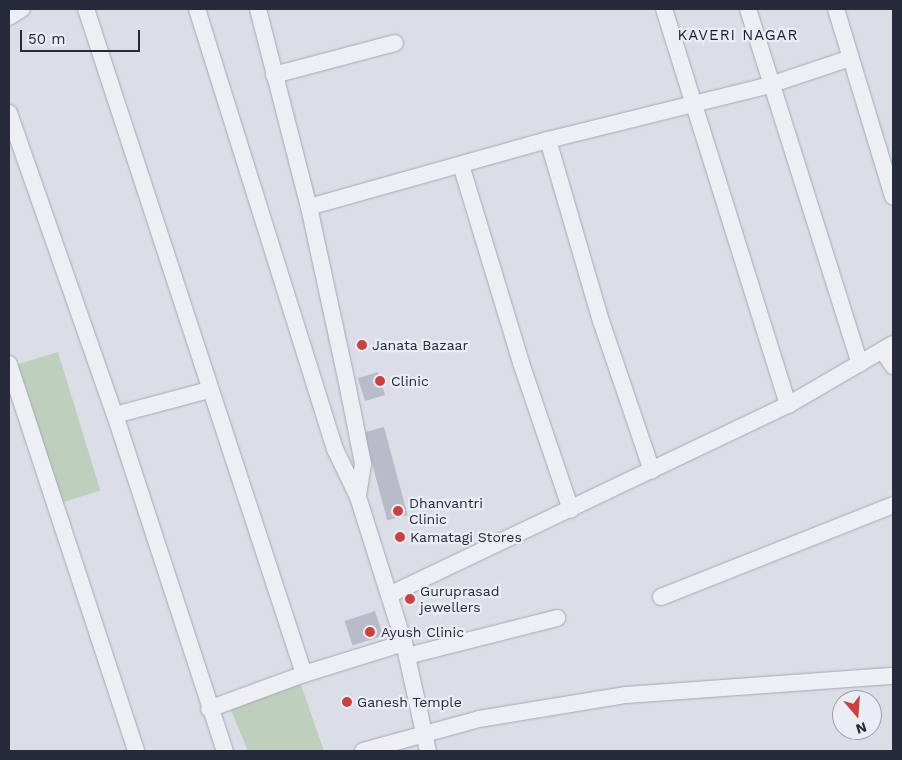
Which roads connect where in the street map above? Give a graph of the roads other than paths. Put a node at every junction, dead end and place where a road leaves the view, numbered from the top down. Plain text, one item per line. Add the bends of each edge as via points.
1 (22, 9) edge
2 (86, 9) edge
3 (197, 9) edge
4 (258, 9) edge
5 (664, 9) edge
6 (748, 9) edge
7 (836, 9) edge
8 (9, 17) edge
9 (395, 43) dead end
10 (850, 58) junction
11 (274, 76) junction
12 (770, 85) junction
13 (692, 106) junction
14 (9, 113) edge
15 (548, 140) junction
16 (461, 165) junction
17 (893, 197) edge
18 (309, 207) junction
19 (888, 348) edge
20 (9, 364) edge
21 (860, 364) junction
22 (893, 366) edge
23 (209, 390) junction
24 (788, 405) junction
25 (114, 415) junction
26 (652, 470) junction
27 (358, 496) junction
28 (893, 505) edge
29 (571, 510) junction
30 (389, 595) junction
31 (661, 597) dead end
32 (557, 618) dead end
33 (406, 649) junction
34 (304, 674) junction
35 (893, 676) edge
36 (209, 709) junction
37 (423, 732) junction
38 (136, 751) edge
39 (224, 751) edge
40 (363, 751) edge
41 (428, 751) edge

1 - 8 street
2 - 23 street
3 - 27 street via 335,449
4 - 11 street
5 - 13 street
6 - 12 street
7 - 10 street
9 - 11 street
10 - 12 street
10 - 17 street
11 - 18 street
12 - 13 street
12 - 21 street
13 - 15 street
13 - 24 street
14 - 25 street
15 - 16 street
15 - 26 street via 600,321
16 - 18 street
16 - 29 street via 521,363
18 - 27 street via 363,464
19 - 21 street
19 - 22 street
20 - 38 street
21 - 24 street
23 - 25 street
23 - 34 street
24 - 26 street
25 - 36 street
26 - 29 street
27 - 30 street
28 - 31 street
29 - 30 street
30 - 33 street
32 - 33 street
33 - 34 street
33 - 37 street
34 - 36 street
35 - 37 street via 626,695 479,719
36 - 39 street
37 - 40 street
37 - 41 street

